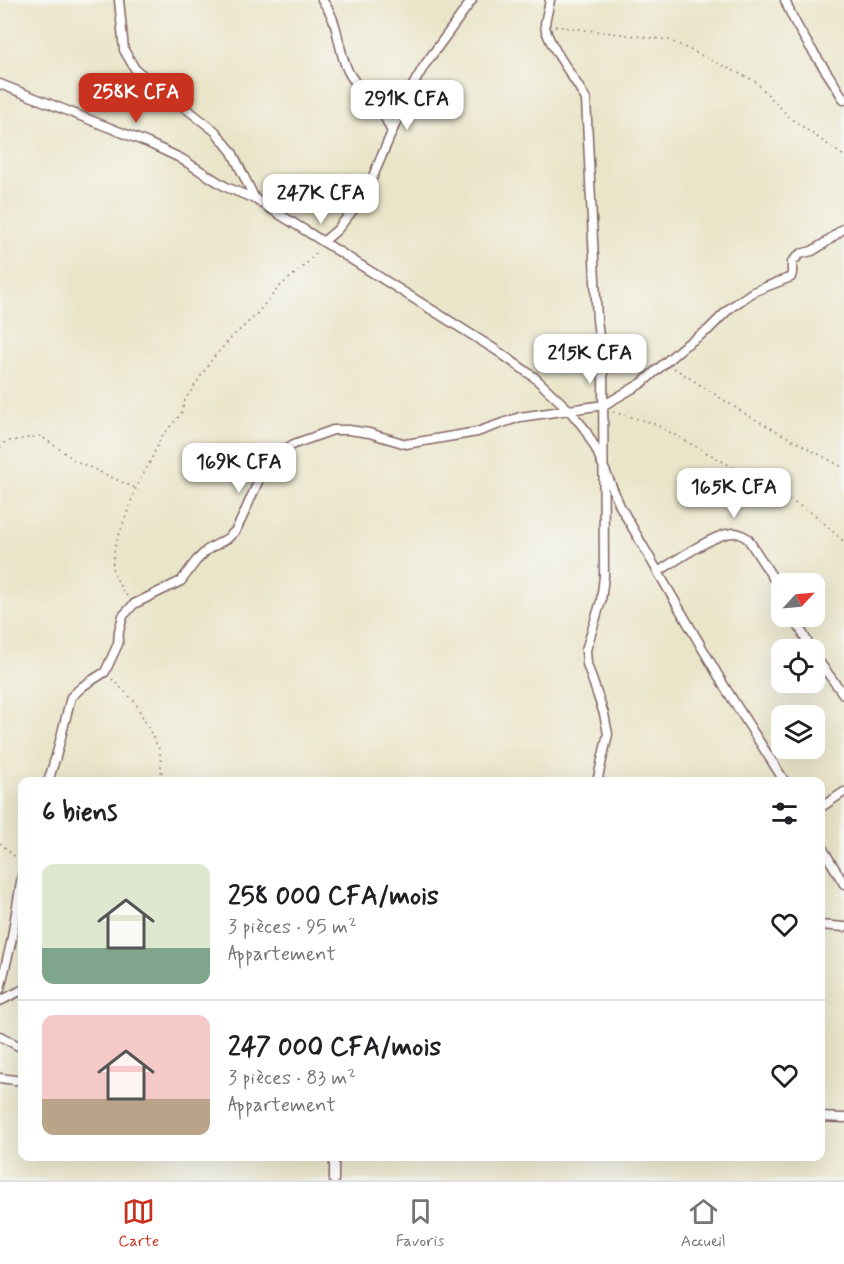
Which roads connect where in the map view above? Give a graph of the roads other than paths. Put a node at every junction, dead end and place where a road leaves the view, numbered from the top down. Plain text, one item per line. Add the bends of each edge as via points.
1 (119, 0) edge
2 (322, 0) edge
3 (472, 0) edge
4 (550, 0) edge
5 (785, 0) edge
6 (0, 84) edge
7 (844, 100) edge
8 (392, 132) junction
9 (255, 199) junction
10 (844, 228) edge
11 (323, 242) junction
12 (604, 407) junction
13 (569, 410) junction
14 (603, 466) junction
15 (658, 572) junction
16 (771, 575) edge
17 (825, 670) edge
18 (844, 695) edge
19 (50, 777) edge
20 (598, 777) edge
21 (782, 777) edge
22 (844, 792) edge
23 (825, 805) edge
24 (825, 852) edge
25 (844, 884) edge
26 (18, 900) edge
27 (825, 925) edge
28 (844, 927) edge
29 (0, 988) edge
30 (18, 992) edge
31 (0, 1001) edge
32 (0, 1036) edge
33 (18, 1046) edge
34 (0, 1078) edge
35 (18, 1080) edge
36 (825, 1117) edge
37 (844, 1118) edge
38 (334, 1161) edge
39 (334, 1180) edge

1 - 9 street via 124,50 135,69 215,131 232,152
2 - 8 street via 334,18 348,70
3 - 8 street via 424,66
4 - 12 street via 545,25 585,100
5 - 7 street via 810,50
6 - 9 street via 158,148
8 - 11 street via 365,195
9 - 11 street
10 - 12 street via 819,247 796,257 791,277 753,292 642,383
11 - 13 street via 496,350 534,377
12 - 13 street
12 - 14 street
13 - 14 street via 584,428
13 - 19 street via 520,417 477,432 406,444 341,430 316,435 276,455 265,466 236,530 207,550 181,581 134,604 121,622 118,644 105,672 72,697
14 - 15 street via 620,506
14 - 20 street via 602,601 586,650 608,734
15 - 16 street via 733,532 748,539
15 - 21 street
17 - 18 street
22 - 23 street
24 - 25 street
26 - 29 street
27 - 28 street
30 - 31 street
32 - 33 street
34 - 35 street
36 - 37 street
38 - 39 street

